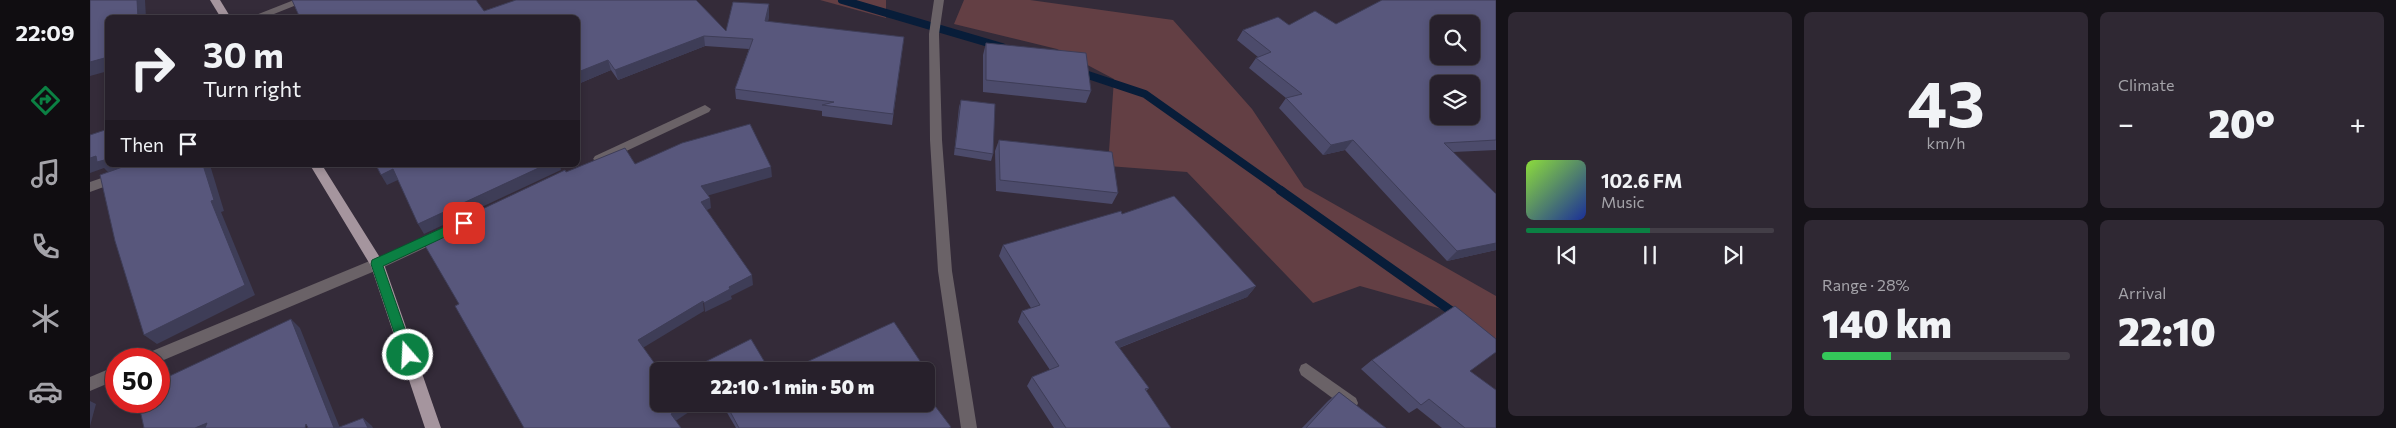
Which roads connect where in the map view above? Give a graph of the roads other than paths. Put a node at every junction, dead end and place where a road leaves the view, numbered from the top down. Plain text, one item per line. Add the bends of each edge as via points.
1 (215, 0) edge
2 (304, 0) edge
3 (938, 0) edge
4 (224, 15) edge
5 (262, 15) edge
6 (705, 109) dead end
7 (588, 164) edge
8 (317, 167) edge
9 (125, 174) edge
10 (90, 187) edge
11 (455, 227) edge
12 (377, 264) junction
13 (170, 351) edge
14 (1306, 370) dead end
15 (105, 378) edge
16 (90, 384) edge
17 (1361, 411) edge
18 (432, 428) edge
19 (969, 428) edge

1 - 4 main road
2 - 5 street
3 - 19 street via 934,34 936,140 945,271
6 - 7 street
8 - 12 main road
9 - 10 street
11 - 12 street
12 - 13 street
12 - 18 main road
14 - 17 street
15 - 16 street

